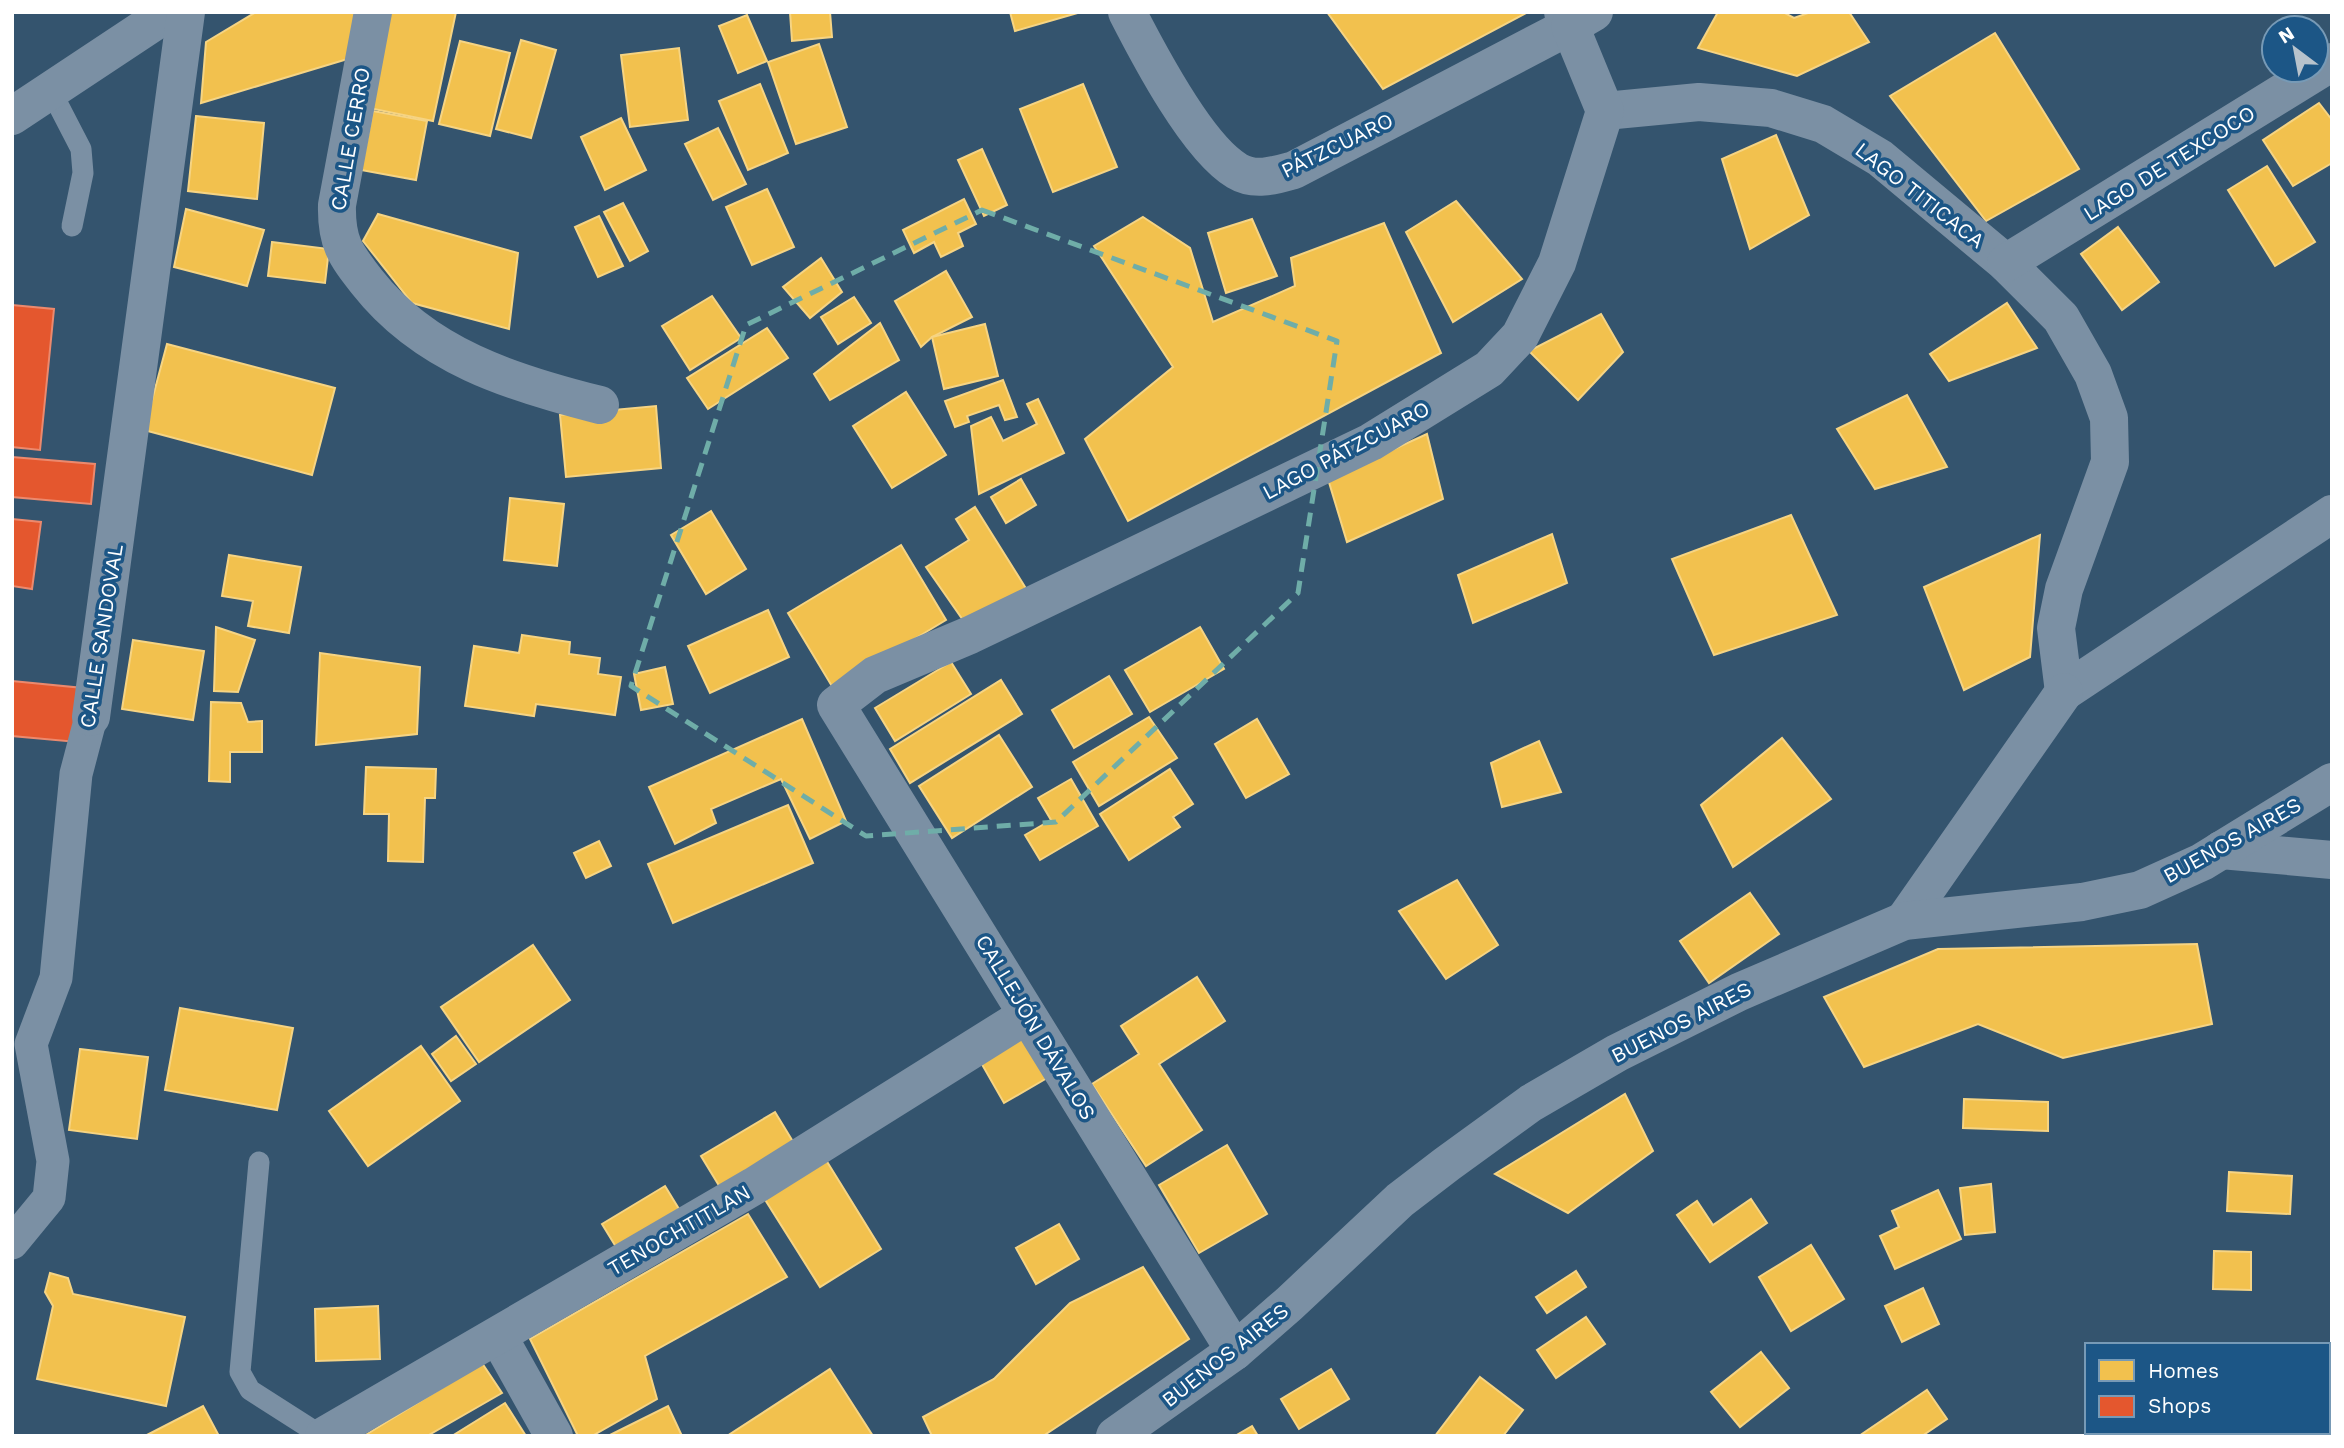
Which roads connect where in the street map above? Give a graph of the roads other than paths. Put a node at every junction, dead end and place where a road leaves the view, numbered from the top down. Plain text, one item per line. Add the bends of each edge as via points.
1 (169, 12) edge
2 (186, 12) edge
3 (373, 12) edge
4 (1127, 12) edge
5 (1576, 17) edge
6 (2332, 62) edge
7 (51, 91) junction
8 (1605, 111) junction
9 (12, 116) edge
10 (72, 226) dead end
11 (2006, 263) junction
12 (600, 405) dead end
13 (2332, 514) edge
14 (2064, 692) junction
15 (836, 705) joint
16 (90, 717) joint
17 (2332, 782) edge
18 (2221, 850) junction
19 (2332, 860) edge
20 (1905, 921) junction
21 (1027, 1015) junction
22 (259, 1162) dead end
23 (12, 1243) edge
24 (498, 1336) junction
25 (1235, 1350) junction
26 (323, 1436) edge
27 (554, 1436) edge
28 (1115, 1436) edge

1 - 7 street
2 - 16 street, CALLE SANDOVAL
3 - 12 street, CALLE CERRO via 337,205 342,250 374,292 405,323 437,345 494,374
4 - 5 street, PÁTZCUARO via 1209,148 1238,172 1265,178 1294,170
5 - 8 street
6 - 11 street, LAGO DE TEXCOCO
7 - 9 street
7 - 10 lane via 80,149 83,173
8 - 11 street, LAGO TITICACA via 1699,102 1771,108 1823,124 1880,158
8 - 15 street, LAGO PÁTZCUARO via 1557,263 1520,336 1489,369 1371,442 971,635 875,675
11 - 14 street, LAGO TITICACA via 2061,318 2094,374 2109,418 2110,462 2064,589 2056,628
13 - 14 street
14 - 20 street
15 - 21 street, CALLEJÓN DÁVALOS
16 - 23 street, CALLE SANDOVAL via 76,774 56,978 30,1044 53,1161 49,1198
17 - 18 street, BUENOS AIRES
18 - 19 street
18 - 20 street, BUENOS AIRES via 2140,890 2082,902
20 - 25 street, BUENOS AIRES via 1739,992 1617,1053 1531,1103 1400,1200
21 - 24 street, TENOCHTITLAN via 754,1186
21 - 25 street, CALLEJÓN DÁVALOS
22 - 26 lane via 240,1373 250,1390
24 - 26 street, TENOCHTITLAN
24 - 27 street
25 - 28 street, BUENOS AIRES

